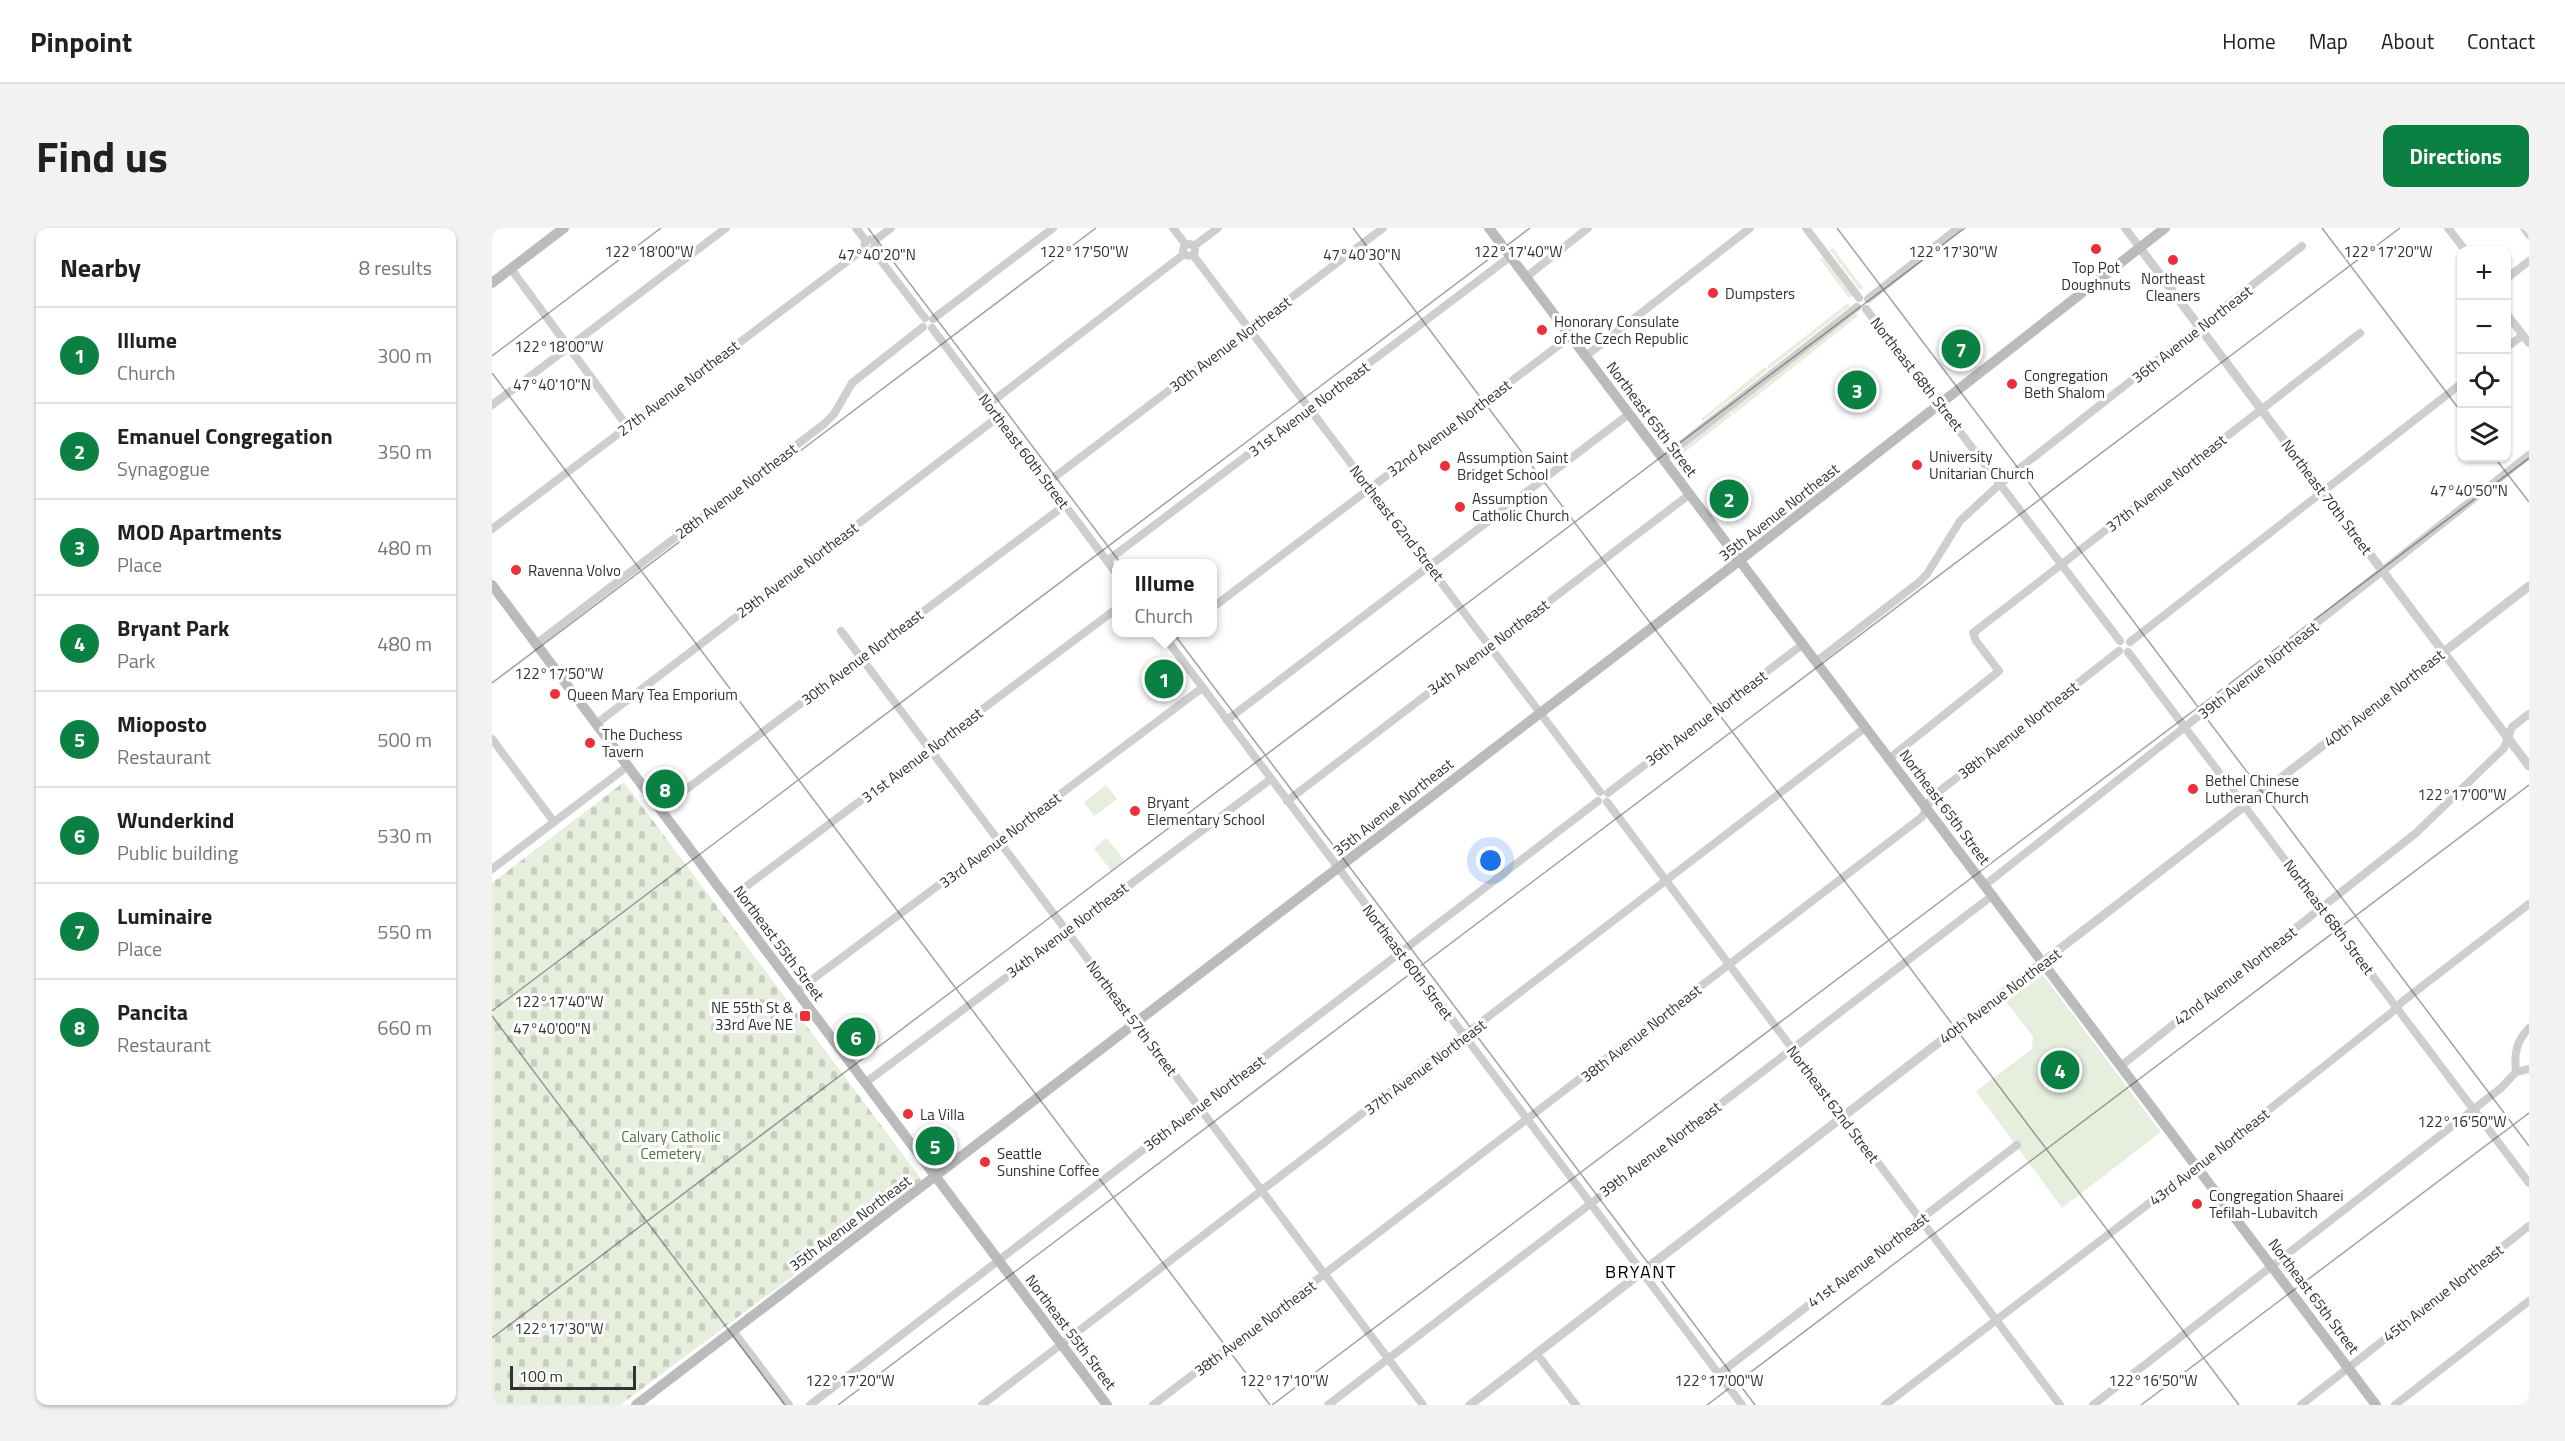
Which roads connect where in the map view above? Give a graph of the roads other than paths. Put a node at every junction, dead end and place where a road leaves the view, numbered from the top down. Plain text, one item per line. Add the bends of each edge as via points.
1 (564, 228) edge
2 (726, 228) edge
3 (856, 228) edge
4 (891, 228) edge
5 (1053, 228) edge
6 (1173, 228) edge
7 (1218, 228) edge
8 (1383, 228) edge
9 (1489, 228) edge
10 (1588, 228) edge
11 (1750, 228) edge
12 (1806, 228) edge
13 (1958, 228) edge
14 (2125, 228) edge
15 (2165, 228) edge
16 (2448, 228) edge
17 (2524, 228) edge
18 (2529, 235) edge
19 (869, 245) junction
20 (2302, 246) dead end
21 (2462, 246) edge
22 (2140, 248) junction
23 (1189, 250) junction
24 (1510, 256) junction
25 (2529, 261) edge
26 (511, 269) junction
27 (2511, 275) edge
28 (1526, 277) junction
29 (492, 283) edge
30 (1863, 298) junction
31 (1857, 307) junction
32 (1866, 309) junction
33 (2511, 319) edge
34 (928, 323) junction
35 (2200, 328) junction
36 (1249, 330) junction
37 (2360, 333) dead end
38 (2523, 335) junction
39 (1571, 336) junction
40 (2529, 343) edge
41 (2511, 344) edge
42 (568, 347) junction
43 (1586, 356) junction
44 (2457, 387) edge
45 (989, 404) junction
46 (492, 405) edge
47 (1941, 405) junction
48 (1309, 408) junction
49 (2261, 409) junction
50 (1629, 414) junction
51 (998, 417) junction
52 (627, 426) junction
53 (2529, 455) edge
54 (1663, 459) junction
55 (1048, 482) junction
56 (2001, 483) junction
57 (1369, 488) junction
58 (2322, 491) junction
59 (1690, 494) junction
60 (1065, 505) junction
61 (492, 529) edge
62 (1740, 560) junction
63 (1107, 561) junction
64 (2061, 564) junction
65 (1430, 567) junction
66 (1112, 568) edge
67 (2382, 571) junction
68 (492, 585) edge
69 (2529, 586) edge
70 (1217, 604) edge
71 (1112, 612) edge
72 (841, 631) dead end
73 (1164, 637) edge
74 (1174, 637) edge
75 (1168, 641) junction
76 (2120, 641) junction
77 (2130, 642) junction
78 (536, 644) junction
79 (1803, 644) junction
80 (1489, 645) junction
81 (2119, 651) junction
82 (2128, 652) junction
83 (2443, 652) junction
84 (861, 658) junction
85 (1817, 662) junction
86 (1202, 688) junction
87 (1541, 712) junction
88 (2529, 714) edge
89 (1227, 720) junction
90 (596, 724) junction
91 (1866, 727) junction
92 (2185, 727) junction
93 (2508, 738) junction
94 (492, 739) edge
95 (930, 749) junction
96 (1890, 758) junction
97 (628, 766) junction
98 (2529, 766) edge
99 (1271, 779) junction
100 (1602, 795) junction
101 (1287, 801) junction
102 (2244, 806) junction
103 (1927, 808) junction
104 (660, 809) junction
105 (554, 822) junction
106 (998, 840) junction
107 (492, 869) edge
108 (1338, 869) junction
109 (1667, 882) junction
110 (1985, 885) junction
111 (1993, 895) junction
112 (728, 900) junction
113 (2529, 904) edge
114 (2322, 907) junction
115 (1066, 931) junction
116 (1401, 953) junction
117 (2044, 963) junction
118 (1729, 964) junction
119 (797, 992) junction
120 (2397, 1007) junction
121 (1135, 1022) junction
122 (2529, 1028) edge
123 (1464, 1037) junction
124 (1792, 1049) junction
125 (2122, 1065) junction
126 (2529, 1069) edge
127 (2516, 1071) junction
128 (865, 1083) junction
129 (1198, 1106) junction
130 (2473, 1110) junction
131 (1842, 1117) junction
132 (1527, 1121) junction
133 (2017, 1145) dead end
134 (2198, 1166) junction
135 (936, 1177) junction
136 (2529, 1184) edge
137 (1262, 1190) junction
138 (1590, 1203) junction
139 (1920, 1220) junction
140 (2529, 1226) edge
141 (998, 1259) junction
142 (2273, 1266) junction
143 (1641, 1272) junction
144 (1324, 1275) junction
145 (2529, 1301) edge
146 (1996, 1320) junction
147 (733, 1331) junction
148 (1061, 1344) junction
149 (1536, 1353) junction
150 (1388, 1359) junction
151 (2349, 1368) junction
152 (1719, 1374) junction
153 (636, 1405) edge
154 (789, 1405) edge
155 (810, 1405) edge
156 (982, 1405) edge
157 (1107, 1405) edge
158 (1153, 1405) edge
159 (1328, 1405) edge
160 (1422, 1405) edge
161 (1470, 1405) edge
162 (1576, 1405) edge
163 (1742, 1405) edge
164 (1885, 1405) edge
165 (2060, 1405) edge
166 (2093, 1405) edge
167 (2301, 1405) edge
168 (2376, 1405) edge
169 (2395, 1405) edge

1 - 26 main road
2 - 42 street
3 - 19 street, Northeast 60th Street
4 - 19 street, 27th Avenue Northeast
5 - 34 street, 28th Avenue Northeast
6 - 23 street, Northeast 62nd Street
7 - 23 street
8 - 36 street, 30th Avenue Northeast
9 - 24 main road, Northeast 65th Street
10 - 28 street
11 - 43 street
12 - 30 street
13 - 30 street
14 - 22 street, Northeast 70th Street
15 - 22 main road, 35th Avenue Northeast
16 - 21 street
17 - 18 street
19 - 34 street, Northeast 60th Street
19 - 52 street, 27th Avenue Northeast
20 - 35 street, 36th Avenue Northeast
22 - 35 street, Northeast 70th Street
22 - 47 main road, 35th Avenue Northeast
23 - 36 street, Northeast 62nd Street
23 - 45 street
24 - 28 main road, Northeast 65th Street
24 - 48 street, 31st Avenue Northeast
25 - 27 street
26 - 29 main road
26 - 42 street
28 - 39 main road, Northeast 65th Street
30 - 31 street via 1856,302
30 - 32 street via 1869,303
31 - 32 street
31 - 54 street
32 - 47 street, Northeast 68th Street
33 - 38 street
34 - 45 street, Northeast 60th Street
34 - 78 street, 28th Avenue Northeast via 852,383 824,424
35 - 49 street, Northeast 70th Street
35 - 56 street, 36th Avenue Northeast
36 - 48 street, Northeast 62nd Street
36 - 55 street, 30th Avenue Northeast
37 - 49 street, 37th Avenue Northeast
38 - 40 street
38 - 41 street
39 - 43 main road, Northeast 65th Street
39 - 57 street, 32nd Avenue Northeast
42 - 46 street
42 - 52 street
43 - 50 main road, Northeast 65th Street
44 - 58 street
45 - 51 street, Northeast 60th Street
47 - 56 street, Northeast 68th Street
47 - 62 main road, 35th Avenue Northeast
48 - 57 street, Northeast 62nd Street
48 - 63 street, 31st Avenue Northeast
49 - 58 street, Northeast 70th Street
49 - 64 street, 37th Avenue Northeast
50 - 54 main road, Northeast 65th Street
50 - 65 street
51 - 55 street, Northeast 60th Street
51 - 90 street, 29th Avenue Northeast
52 - 61 street, 27th Avenue Northeast
53 - 67 street, 39th Avenue Northeast
54 - 59 main road, Northeast 65th Street
55 - 60 street, Northeast 60th Street
56 - 64 street, Northeast 68th Street
56 - 85 street, 36th Avenue Northeast via 1960,521 1922,578
57 - 65 street, Northeast 62nd Street
57 - 70 street, 32nd Avenue Northeast
58 - 67 street, Northeast 70th Street
58 - 77 street
59 - 62 main road, Northeast 65th Street
59 - 80 street, 34th Avenue Northeast
60 - 63 street, Northeast 60th Street
60 - 84 street, 30th Avenue Northeast
62 - 79 main road, Northeast 65th Street
62 - 87 main road, 35th Avenue Northeast
63 - 66 street, Northeast 60th Street
64 - 76 street, Northeast 68th Street
64 - 96 street, 37th Avenue Northeast via 1973,633 1999,671
65 - 80 street, Northeast 62nd Street
65 - 89 street
67 - 83 street, Northeast 70th Street
67 - 92 street, 39th Avenue Northeast
68 - 78 main road, Northeast 55th Street
69 - 83 street, 40th Avenue Northeast
71 - 95 street, 31st Avenue Northeast
72 - 84 street, Northeast 57th Street
73 - 75 street, Northeast 60th Street
74 - 75 street
75 - 86 street, Northeast 60th Street
76 - 77 street
76 - 81 street
77 - 82 street
78 - 90 main road, Northeast 55th Street
79 - 85 main road, Northeast 65th Street
79 - 100 street, 36th Avenue Northeast
80 - 87 street, Northeast 62nd Street
80 - 101 street, 34th Avenue Northeast
81 - 82 street
81 - 103 street, 38th Avenue Northeast via 1932,797
82 - 92 street, Northeast 68th Street
83 - 93 street, Northeast 70th Street
83 - 102 street, 40th Avenue Northeast
84 - 95 street, Northeast 57th Street
84 - 104 street, 30th Avenue Northeast
85 - 91 main road, Northeast 65th Street
86 - 89 street, Northeast 60th Street
86 - 106 street, 33rd Avenue Northeast
87 - 100 street, Northeast 62nd Street
87 - 108 main road, 35th Avenue Northeast
88 - 93 street, 42nd Avenue Northeast via 2511,727
89 - 99 street, Northeast 60th Street
90 - 97 main road, Northeast 55th Street
91 - 96 main road, Northeast 65th Street
91 - 109 street, 37th Avenue Northeast
92 - 102 street, Northeast 68th Street
92 - 110 street, 39th Avenue Northeast
93 - 98 street, Northeast 70th Street
93 - 114 street, 42nd Avenue Northeast via 2504,748 2416,833
94 - 105 street
95 - 106 street, Northeast 57th Street
95 - 112 street, 31st Avenue Northeast
96 - 103 main road, Northeast 65th Street
97 - 104 main road, Northeast 55th Street
97 - 105 street
99 - 101 street, Northeast 60th Street
99 - 115 street, 34th Avenue Northeast
100 - 109 street, Northeast 62nd Street via 1602,803 1607,802
100 - 116 street, 36th Avenue Northeast
101 - 108 street, Northeast 60th Street
102 - 114 street, Northeast 68th Street
102 - 117 street, 40th Avenue Northeast
103 - 110 main road, Northeast 65th Street
103 - 118 street, 38th Avenue Northeast via 1922,817
104 - 112 main road, Northeast 55th Street
105 - 107 street
106 - 115 street, Northeast 57th Street
106 - 119 street, 33rd Avenue Northeast
108 - 116 street, Northeast 60th Street
108 - 121 main road, 35th Avenue Northeast
109 - 118 street, Northeast 62nd Street
109 - 123 street, 37th Avenue Northeast
110 - 111 main road, Northeast 65th Street
111 - 117 main road, Northeast 65th Street
111 - 124 street, 39th Avenue Northeast
112 - 119 main road, Northeast 55th Street
113 - 120 street, 43rd Avenue Northeast
114 - 120 street, Northeast 68th Street
114 - 125 street, 42nd Avenue Northeast
115 - 121 street, Northeast 57th Street
115 - 128 street, 34th Avenue Northeast
116 - 123 street, Northeast 60th Street
116 - 129 street, 36th Avenue Northeast
117 - 125 main road, Northeast 65th Street
117 - 131 street, 40th Avenue Northeast
118 - 124 street, Northeast 62nd Street
118 - 132 street, 38th Avenue Northeast
119 - 128 main road, Northeast 55th Street
120 - 130 street, Northeast 68th Street
120 - 134 street, 43rd Avenue Northeast
121 - 129 street, Northeast 57th Street
121 - 135 main road, 35th Avenue Northeast
122 - 127 street via 2516,1049
123 - 132 street, Northeast 60th Street
123 - 137 street, 37th Avenue Northeast
124 - 131 street, Northeast 62nd Street
124 - 138 street, 39th Avenue Northeast
125 - 134 main road, Northeast 65th Street
126 - 127 street
127 - 130 street
128 - 135 main road, Northeast 55th Street
129 - 137 street, Northeast 57th Street
129 - 141 street, 36th Avenue Northeast
130 - 136 street, Northeast 68th Street
130 - 142 street
131 - 139 street, Northeast 62nd Street
131 - 143 street, 40th Avenue Northeast
132 - 138 street, Northeast 60th Street
132 - 144 street, 38th Avenue Northeast
133 - 139 street, 41st Avenue Northeast
134 - 142 main road, Northeast 65th Street
134 - 146 street, 43rd Avenue Northeast
135 - 141 main road, Northeast 55th Street
135 - 147 main road, 35th Avenue Northeast
137 - 144 street, Northeast 57th Street
137 - 148 street, 37th Avenue Northeast
138 - 143 street, Northeast 60th Street
138 - 150 street, 39th Avenue Northeast
139 - 146 street, Northeast 62nd Street
139 - 152 street, 41st Avenue Northeast
140 - 151 street, 45th Avenue Northeast
141 - 148 main road, Northeast 55th Street
141 - 155 street, 36th Avenue Northeast
142 - 151 main road, Northeast 65th Street
142 - 166 street
143 - 149 street, 40th Avenue Northeast
143 - 152 street, Northeast 60th Street
144 - 150 street, Northeast 57th Street
144 - 158 street, 38th Avenue Northeast
145 - 169 street
146 - 164 street, 43rd Avenue Northeast
146 - 165 street, Northeast 62nd Street
147 - 153 main road, 35th Avenue Northeast
147 - 154 street
148 - 156 street, 37th Avenue Northeast
148 - 157 main road, Northeast 55th Street
149 - 161 street, 40th Avenue Northeast
149 - 162 street
150 - 159 street, 39th Avenue Northeast
150 - 160 street, Northeast 57th Street
151 - 167 street, 45th Avenue Northeast
151 - 168 main road, Northeast 65th Street
152 - 163 street, Northeast 60th Street

